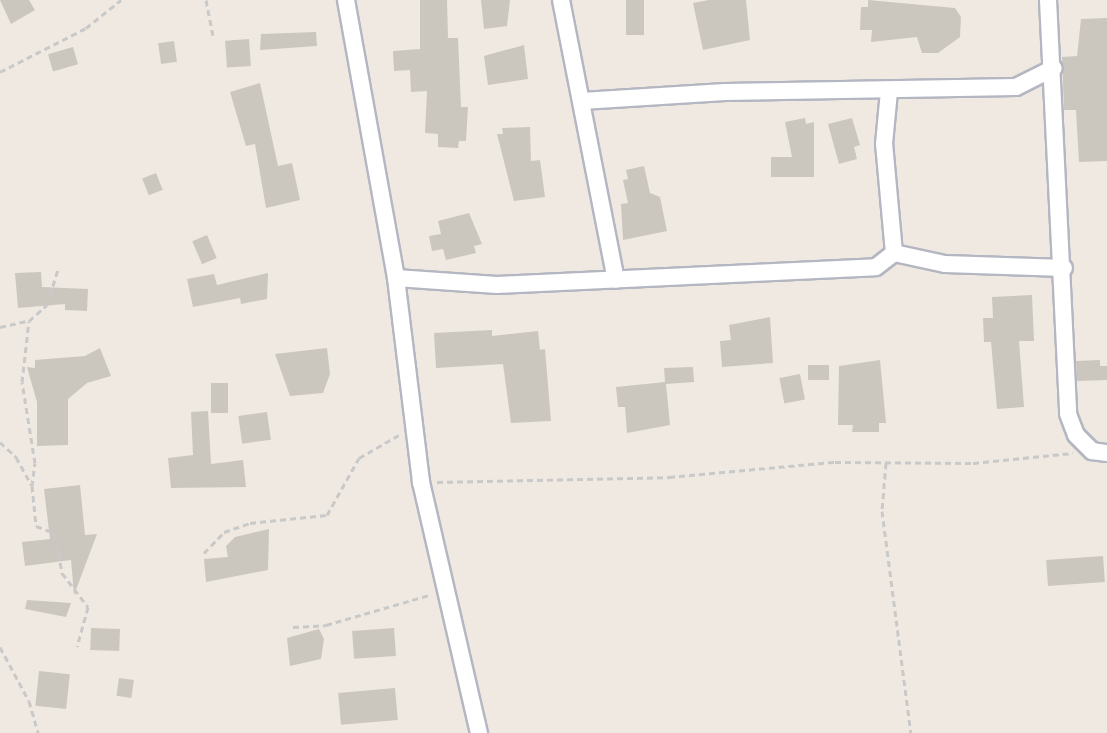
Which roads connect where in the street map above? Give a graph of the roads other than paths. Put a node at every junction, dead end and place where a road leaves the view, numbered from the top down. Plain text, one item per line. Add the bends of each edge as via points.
1 (346, 0) edge
2 (561, 0) edge
3 (1048, 0) edge
4 (1054, 68) junction
5 (889, 91) junction
6 (582, 101) junction
7 (894, 253) junction
8 (1064, 268) junction
9 (396, 278) junction
10 (616, 280) junction
11 (1100, 452) edge
12 (479, 733) edge

1 - 9 street
2 - 6 street
3 - 4 street
4 - 5 street via 1016,87
4 - 8 street
5 - 6 street via 725,92
5 - 7 street via 884,144
6 - 10 street
7 - 8 street via 945,264
7 - 10 street via 876,267
8 - 11 street via 1068,414 1076,435
9 - 10 street via 497,285
9 - 12 street via 421,482

